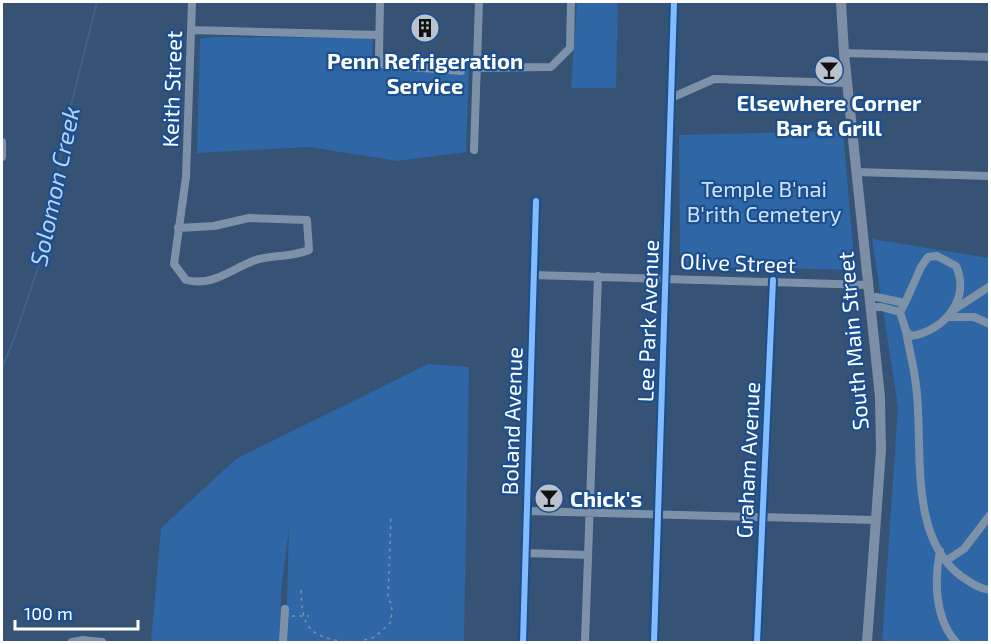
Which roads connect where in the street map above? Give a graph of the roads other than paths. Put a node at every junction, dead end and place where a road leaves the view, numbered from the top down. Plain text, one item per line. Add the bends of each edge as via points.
1 (192, 2) edge
2 (380, 2) edge
3 (479, 2) edge
4 (571, 2) edge
5 (674, 2) edge
6 (841, 2) edge
7 (191, 30) junction
8 (378, 35) junction
9 (843, 53) junction
10 (990, 57) edge
11 (477, 68) junction
12 (461, 70) dead end
13 (847, 83) junction
14 (671, 98) junction
15 (2, 142) edge
16 (474, 150) dead end
17 (2, 157) edge
18 (856, 172) junction
19 (990, 176) edge
20 (536, 201) dead end
21 (178, 228) junction
22 (534, 275) junction
23 (598, 276) junction
24 (666, 277) junction
25 (772, 280) junction
26 (868, 285) junction
27 (990, 286) edge
28 (873, 302) junction
29 (905, 303) junction
30 (900, 312) junction
31 (950, 314) junction
32 (990, 324) edge
33 (906, 331) junction
34 (527, 511) junction
35 (589, 512) junction
36 (659, 514) junction
37 (990, 515) edge
38 (762, 517) junction
39 (875, 520) junction
40 (940, 551) junction
41 (526, 553) junction
42 (588, 555) junction
43 (947, 560) junction
44 (990, 590) edge
45 (285, 612) road end
46 (72, 642) edge
47 (102, 642) edge
48 (284, 642) edge
49 (523, 642) edge
50 (585, 642) edge
51 (654, 642) edge
52 (757, 642) edge
53 (867, 642) edge
54 (956, 642) edge

1 - 7 street, Keith Street
2 - 8 street
3 - 11 street
4 - 11 street via 570,48 551,67
5 - 14 street, Lee Park Avenue
6 - 9 main road, South Main Street
7 - 8 street
7 - 21 street, Keith Street via 186,177
8 - 12 street via 379,56 384,65
9 - 10 street
9 - 13 main road, South Main Street
11 - 16 street
13 - 14 street via 714,79
13 - 18 main road, South Main Street
14 - 24 street, Lee Park Avenue
15 - 17 street
18 - 19 street
18 - 26 main road, South Main Street
20 - 22 street, Boland Avenue
21 - 21 street, Keith Street via 174,264 186,280 198,284 253,261 309,250 307,220 249,218 214,226
22 - 23 street, Olive Street
22 - 34 street, Boland Avenue
23 - 24 street, Olive Street
23 - 35 street
24 - 25 street, Olive Street
24 - 36 street, Lee Park Avenue
25 - 26 street, Olive Street
25 - 38 street, Graham Avenue
26 - 28 main road, South Main Street
27 - 31 street
28 - 29 street
28 - 30 street
28 - 39 main road, South Main Street via 881,450
29 - 30 street
29 - 31 street via 923,262 937,256 952,262 959,273 961,283
30 - 33 street
31 - 32 street
31 - 33 street via 919,335 911,336
33 - 40 street via 916,387 926,519
34 - 35 street
34 - 41 street, Boland Avenue
35 - 36 street
35 - 42 street
36 - 38 street
36 - 51 street, Lee Park Avenue
37 - 43 street via 964,549
38 - 39 street
38 - 52 street, Graham Avenue
39 - 53 main road, South Main Street
40 - 43 street
40 - 54 street via 936,573 940,610
41 - 42 street
41 - 49 street, Boland Avenue
42 - 50 street
43 - 44 street via 965,579
45 - 48 street
46 - 47 street

